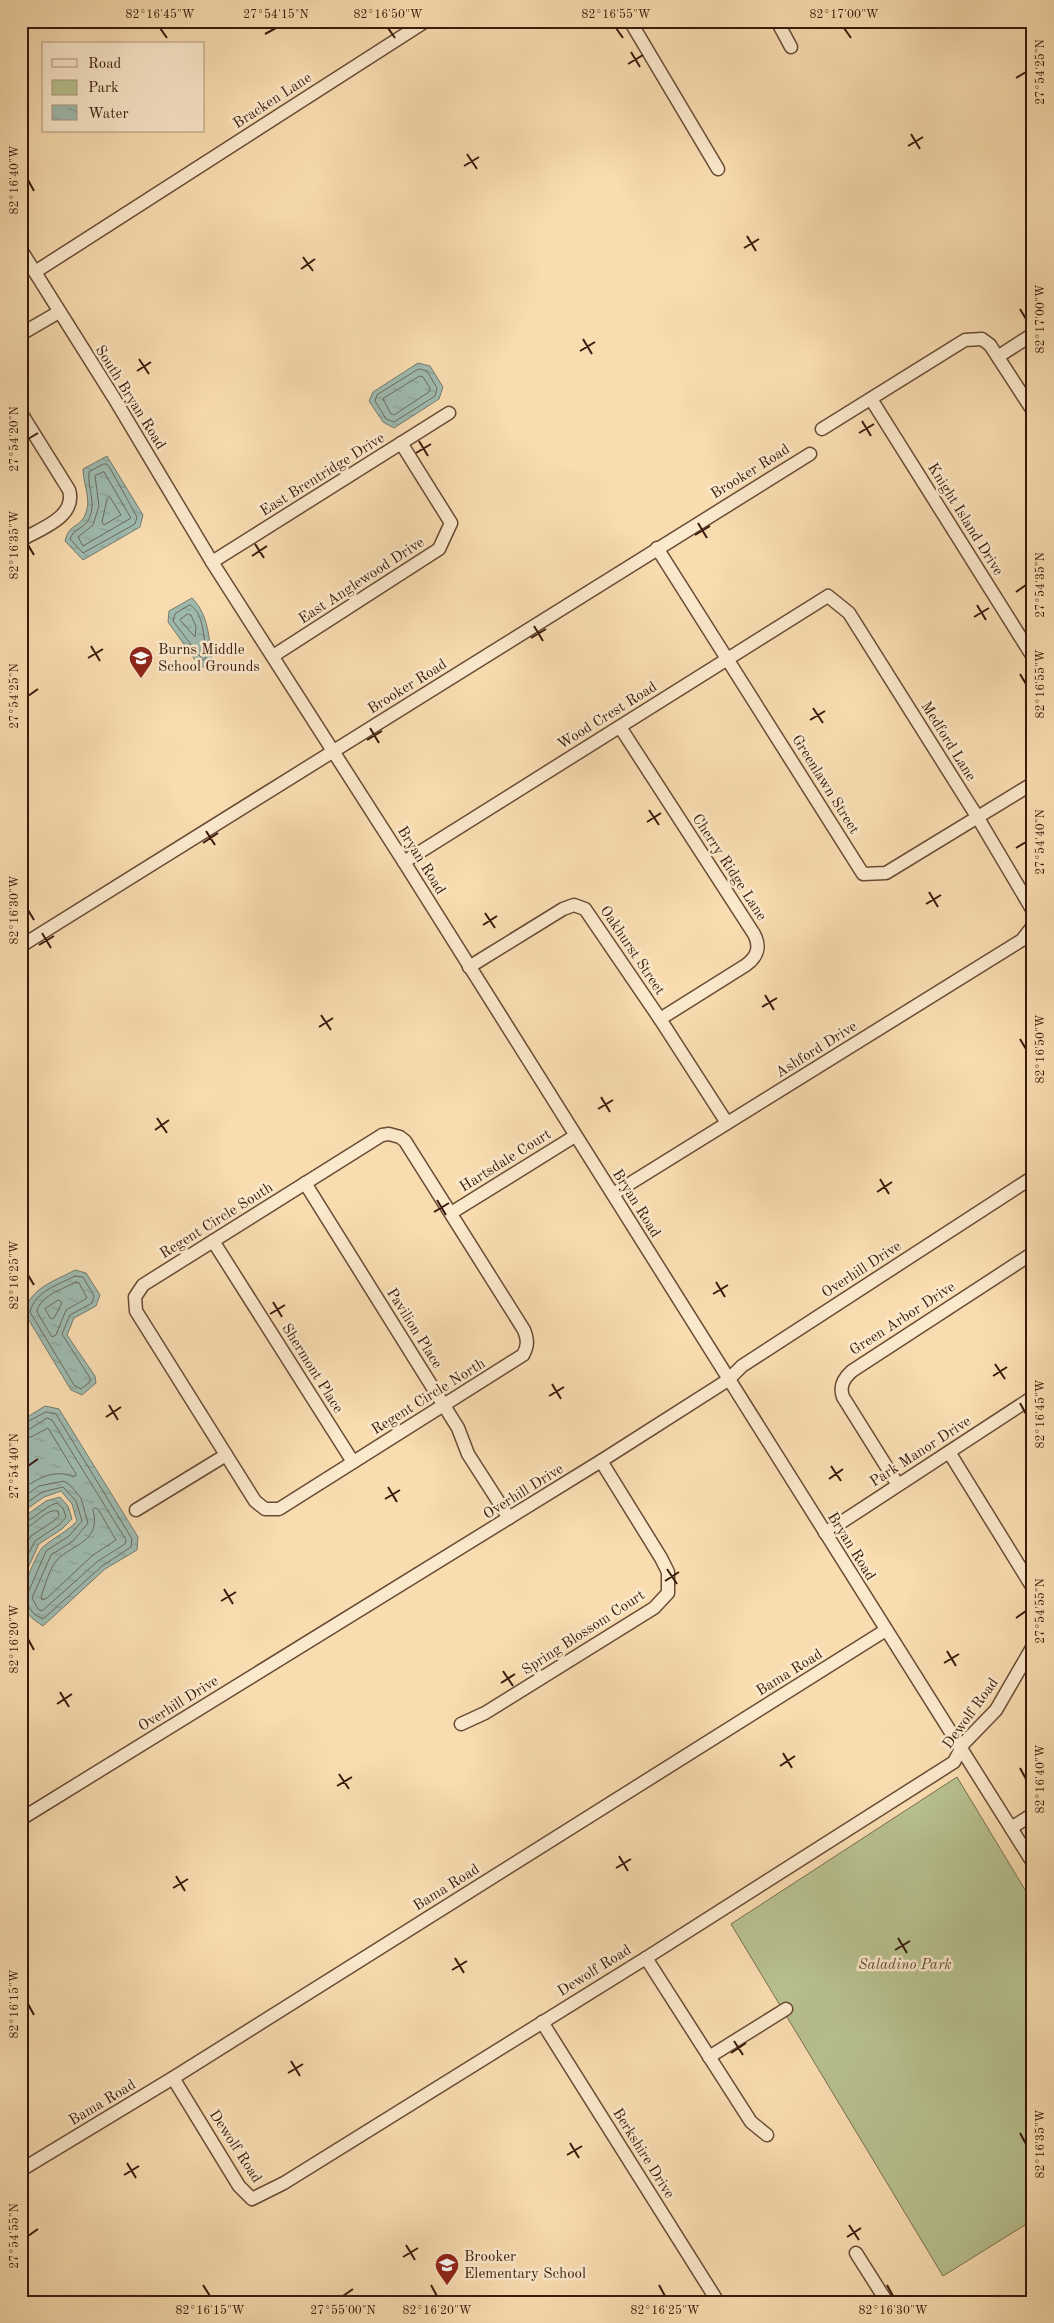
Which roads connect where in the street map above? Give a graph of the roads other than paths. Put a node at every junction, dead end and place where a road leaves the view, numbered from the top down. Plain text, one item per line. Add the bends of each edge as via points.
1 (426, 21) edge
2 (630, 21) edge
3 (777, 21) edge
4 (791, 47) dead end
5 (718, 169) dead end
6 (21, 250) edge
7 (35, 272) junction
8 (59, 312) junction
9 (21, 334) edge
10 (1033, 334) edge
11 (999, 356) junction
12 (871, 399) junction
13 (1033, 411) edge
14 (449, 412) dead end
15 (21, 413) edge
16 (822, 429) dead end
17 (401, 444) junction
18 (810, 454) dead end
19 (21, 540) edge
20 (657, 548) junction
21 (212, 562) junction
22 (828, 596) joint
23 (273, 656) junction
24 (1033, 657) edge
25 (728, 659) junction
26 (620, 727) junction
27 (333, 751) junction
28 (1032, 784) edge
29 (978, 818) junction
30 (404, 862) junction
31 (1033, 911) edge
32 (1033, 926) edge
33 (21, 946) edge
34 (469, 967) junction
35 (660, 1018) junction
36 (727, 1123) junction
37 (575, 1136) junction
38 (1033, 1177) edge
39 (305, 1183) junction
40 (612, 1194) junction
41 (451, 1213) junction
42 (213, 1241) junction
43 (1033, 1253) edge
44 (728, 1380) junction
45 (1033, 1397) edge
46 (444, 1405) junction
47 (949, 1452) junction
48 (226, 1455) junction
49 (601, 1461) junction
50 (353, 1462) junction
51 (898, 1486) junction
52 (136, 1510) dead end
53 (509, 1518) junction
54 (825, 1533) junction
55 (1033, 1588) edge
56 (886, 1630) junction
57 (1033, 1646) edge
58 (461, 1724) dead end
59 (960, 1749) junction
60 (1033, 1814) edge
61 (21, 1819) edge
62 (1011, 1828) junction
63 (1033, 1863) edge
64 (646, 1958) junction
65 (786, 2009) dead end
66 (542, 2022) junction
67 (709, 2057) junction
68 (173, 2078) junction
69 (767, 2135) dead end
70 (21, 2170) edge
71 (856, 2253) dead end
72 (718, 2302) edge
73 (886, 2302) edge

1 - 7 street, Bracken Lane
2 - 5 street
3 - 4 street
6 - 7 street, South Bryan Road
7 - 8 street, South Bryan Road
8 - 9 street
8 - 21 street, South Bryan Road
10 - 11 street
11 - 12 street via 982,339 965,340
11 - 13 street
12 - 16 street
12 - 24 street, Knight Island Drive
14 - 17 street, East Brentridge Drive
15 - 19 street via 71,496 65,514
17 - 21 street, East Brentridge Drive
17 - 23 street, East Anglewood Drive via 452,523 439,549
18 - 20 street, Brooker Road
20 - 25 street, Greenlawn Street
20 - 27 street, Brooker Road
21 - 23 street, Bryan Road
22 - 25 street, Wood Crest Road
22 - 29 street, Medford Lane via 849,613
23 - 27 street, Bryan Road
25 - 26 street, Wood Crest Road
25 - 29 street, Greenlawn Street via 863,874 886,873
26 - 30 street, Wood Crest Road
26 - 35 street, Cherry Ridge Lane via 758,944 756,955 746,965
27 - 30 street, Bryan Road
27 - 33 street, Brooker Road
28 - 29 street, Greenlawn Street
29 - 31 street, Medford Lane
30 - 34 street, Bryan Road
32 - 36 street, Ashford Drive via 1022,940
34 - 35 street, Oakhurst Street via 562,909 580,906 590,914
34 - 37 street, Bryan Road
35 - 36 street, Oakhurst Street
36 - 40 street, Ashford Drive
37 - 40 street, Bryan Road
37 - 41 street, Hartsdale Court
38 - 44 street, Overhill Drive via 742,1366
39 - 41 street, Regent Circle South via 382,1135 394,1134 405,1141
39 - 42 street, Regent Circle South
39 - 46 street, Pavilion Place
40 - 44 street, Bryan Road
41 - 46 street, Regent Circle North via 524,1330 528,1343 523,1356
42 - 48 street, Regent Circle South via 143,1285 134,1304
42 - 50 street, Shermont Place
43 - 51 street, Green Arbor Drive via 844,1379 843,1397
44 - 49 street, Overhill Drive
44 - 54 street, Bryan Road
45 - 47 street, Park Manor Drive
46 - 50 street, Regent Circle North
46 - 53 street, Pavilion Place via 468,1454
47 - 51 street, Park Manor Drive
47 - 55 street
48 - 50 street, Regent Circle North via 259,1506 271,1510 279,1509
48 - 52 street
49 - 53 street, Overhill Drive
49 - 58 street, Spring Blossom Court via 661,1558 668,1572 668,1593 654,1608 485,1713
51 - 54 street, Park Manor Drive
53 - 61 street, Overhill Drive
54 - 56 street, Bryan Road
56 - 59 street, Bryan Road
56 - 68 street, Bama Road
57 - 59 street, Dewolf Road via 996,1710
59 - 62 street, Bryan Road
59 - 64 street, Dewolf Road via 954,1762
60 - 62 street
62 - 63 street, Bryan Road
64 - 66 street, Dewolf Road
64 - 67 street
65 - 67 street
66 - 68 street, Dewolf Road via 284,2183 252,2199 240,2186
66 - 72 street, Berkshire Drive
67 - 69 street via 751,2122
68 - 70 street, Bama Road
71 - 73 street

